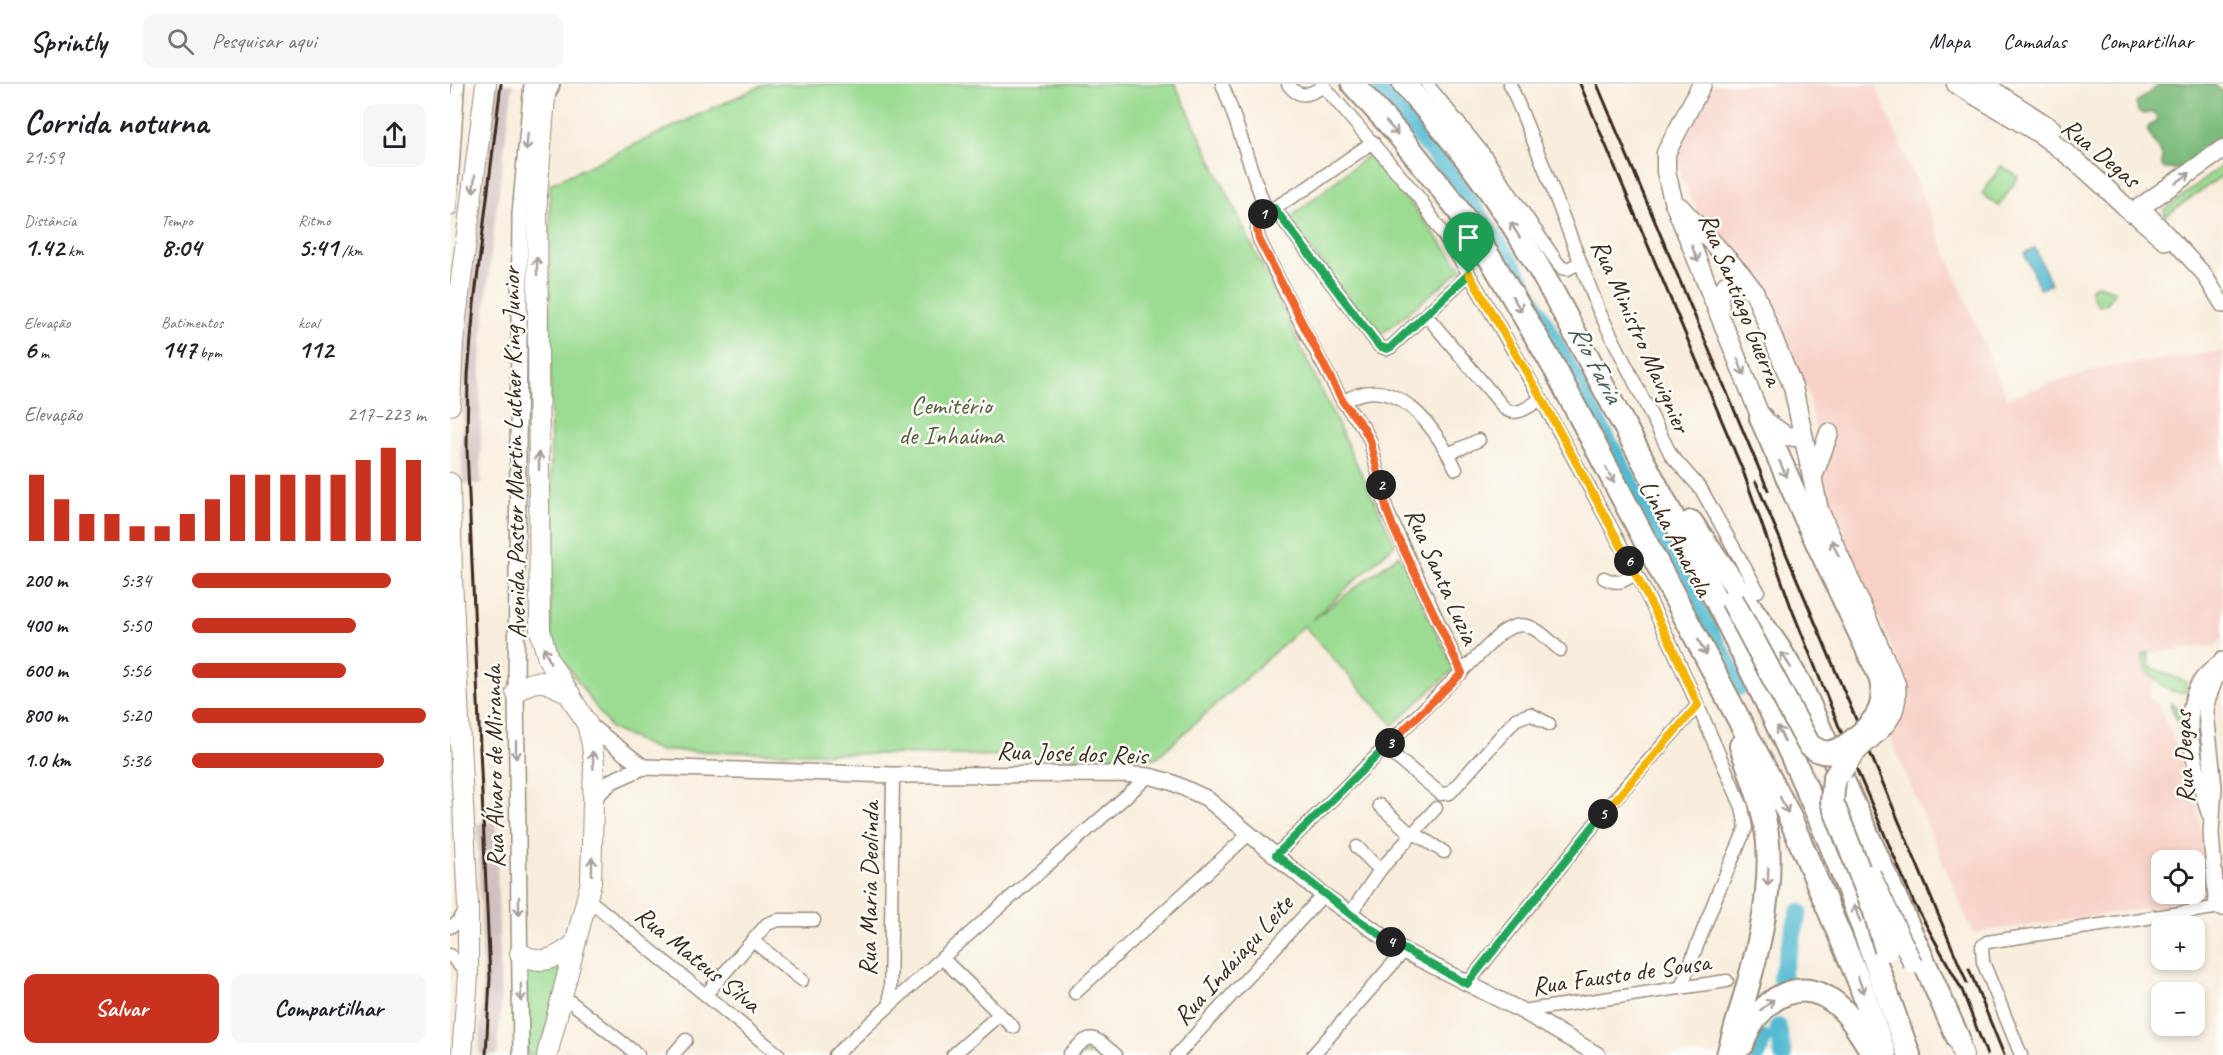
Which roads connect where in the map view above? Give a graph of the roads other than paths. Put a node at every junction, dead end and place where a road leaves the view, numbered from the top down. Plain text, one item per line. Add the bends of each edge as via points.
1 (458, 84) edge
2 (486, 84) edge
3 (1222, 84) edge
4 (1287, 84) edge
5 (1353, 84) edge
6 (1404, 84) edge
7 (1427, 84) edge
8 (1510, 84) edge
9 (1702, 84) edge
10 (1956, 84) edge
11 (1983, 84) edge
12 (543, 85) edge
13 (1323, 85) edge
14 (1373, 142) junction
15 (2223, 149) edge
16 (1673, 200) junction
17 (450, 209) edge
18 (1271, 210) junction
19 (2137, 210) junction
20 (1579, 263) junction
21 (1469, 274) junction
22 (1754, 291) junction
23 (2223, 305) edge
24 (1426, 315) junction
25 (1720, 316) junction
26 (1586, 354) junction
27 (1542, 399) junction
28 (1343, 402) junction
29 (450, 405) edge
30 (1761, 418) junction
31 (1829, 433) dead end
32 (1804, 438) junction
33 (1479, 440) dead end
34 (1448, 454) junction
35 (1456, 469) dead end
36 (1812, 482) junction
37 (450, 483) edge
38 (1812, 514) junction
39 (1691, 522) junction
40 (1636, 573) junction
41 (451, 577) edge
42 (1604, 578) dead end
43 (1758, 591) dead end
44 (1560, 650) dead end
45 (2222, 659) edge
46 (1462, 673) junction
47 (1718, 679) junction
48 (516, 692) junction
49 (570, 694) junction
50 (1698, 705) junction
51 (2192, 714) junction
52 (587, 724) junction
53 (1549, 724) dead end
54 (1385, 748) junction
55 (1847, 763) junction
56 (643, 766) junction
57 (893, 775) junction
58 (1149, 776) junction
59 (2213, 778) junction
60 (593, 798) junction
61 (1379, 805) dead end
62 (1436, 808) dead end
63 (2211, 819) junction
64 (1249, 834) junction
65 (1413, 834) junction
66 (1357, 847) dead end
67 (1444, 852) dead end
68 (2213, 852) junction
69 (1276, 855) junction
70 (1380, 870) junction
71 (2223, 873) edge
72 (1323, 895) junction
73 (588, 899) junction
74 (2221, 900) edge
75 (468, 906) junction
76 (1350, 914) junction
77 (814, 920) dead end
78 (450, 927) edge
79 (753, 941) junction
80 (576, 944) junction
81 (1404, 951) junction
82 (520, 953) junction
83 (450, 955) edge
84 (942, 958) junction
85 (468, 975) junction
86 (802, 980) dead end
87 (1727, 981) dead end
88 (1467, 984) junction
89 (1681, 987) junction
90 (1075, 993) dead end
91 (706, 994) junction
92 (562, 995) junction
93 (890, 1004) junction
94 (1522, 1011) junction
95 (1000, 1014) junction
96 (1012, 1026) dead end
97 (686, 1040) dead end
98 (1960, 1046) edge
99 (458, 1051) edge
100 (1900, 1052) edge
101 (521, 1055) edge
102 (547, 1055) edge
103 (638, 1055) edge
104 (673, 1055) edge
105 (779, 1055) edge
106 (835, 1055) edge
107 (953, 1055) edge
108 (1070, 1055) edge
109 (1116, 1055) edge
110 (1177, 1055) edge
111 (1313, 1055) edge
112 (1598, 1055) edge
113 (1728, 1055) edge
114 (1740, 1055) edge
115 (1874, 1055) edge
116 (2021, 1055) edge

1 - 17 street
2 -> 29 main road, Avenida Pastor Martin Luther King Junior via 453,342
3 - 18 street via 1252,174
4 - 13 street via 1297,94 1305,95
5 -> 47 highway, Linha Amarela via 1432,176 1495,266 1555,369
26 -> 6 highway, Linha Amarela via 1498,203
7 - 20 street via 1483,153 1562,268
8 - 20 street, Rua Ministro Mavignier
9 - 16 main road, Rua Santiago Guerra via 1666,153
10 - 19 main road, Rua Degas via 2040,134 2101,200 2115,208
11 - 19 main road, Rua Degas via 2037,118 2101,168
12 -> 48 street, Rua Álvaro de Miranda via 520,214
49 -> 12 main road, Avenida Pastor Martin Luther King Junior via 548,659 540,630 537,196
13 - 14 street
14 - 18 street
14 - 21 street via 1420,199
19 -> 15 main road
16 - 22 main road, Rua Santiago Guerra
16 -> 25 main road, Rua Santiago Guerra
18 - 24 street via 1379,346 1391,347
18 - 28 street, Rua Santa Luzia via 1259,217 1259,239
19 - 23 street, Rua Degas via 2203,273
20 - 43 street, Rua Ministro Mavignier via 1671,455 1701,489
21 - 24 street
21 - 27 street
22 - 25 main road via 1739,284 1727,284 1719,296
22 - 32 main road, Rua Santiago Guerra via 1793,387
24 - 27 street via 1505,409 1517,413
25 -> 30 main road, Rua Santiago Guerra
26 - 39 highway via 1620,399
100 -> 26 highway, Linha Amarela via 1869,944 1830,844 1767,703
27 - 40 street
28 - 34 street via 1360,394 1386,393 1425,419
28 - 46 street, Rua Santa Luzia via 1370,440 1387,511
30 - 32 main road via 1786,436
30 -> 38 highway
31 - 36 main road
32 - 36 main road, Rua Santiago Guerra
33 - 34 street
34 - 35 street
36 - 38 main road, Rua Santiago Guerra
37 - 41 main road
38 - 39 highway, bridge via 1883,688 1875,718 1850,743 1832,752 1809,745
55 -> 38 main road, Rua Santiago Guerra, bridge via 1887,723 1896,706 1896,684
98 -> 39 highway via 1800,684
40 - 42 street via 1614,583
40 - 50 street
41 - 75 main road
44 - 46 street via 1540,632 1527,626 1510,626
45 - 51 street, Rua Degas via 2199,685
45 - 59 street, Rua Degas via 2206,707
46 - 54 street
47 -> 100 highway, Linha Amarela via 1797,834 1860,981
47 -> 113 highway via 1763,814 1768,869 1767,900
48 - 49 main road via 525,684 542,681
48 -> 82 street, Rua Álvaro de Miranda
49 - 52 main road, Avenida Pastor Martin Luther King Junior
50 - 88 street via 1614,800
50 - 89 street via 1742,807 1746,828
51 - 59 street via 2200,724 2206,765
51 - 63 street, Rua Degas via 2197,774
52 - 56 street
60 -> 52 main road, Avenida Pastor Martin Luther King Junior via 594,764
53 - 54 street via 1530,714 1516,719 1445,794
54 - 69 street
55 - 98 main road, bridge via 1840,787 1844,810 1896,930
55 - 100 highway, bridge via 1834,779 1832,802 1886,950
56 - 57 street, Rua José dos Reis
56 - 60 street, Rua José dos Reis via 612,781
57 - 58 street, Rua José dos Reis
57 - 93 street, Rua Maria Deolinda
58 - 64 street, Rua José dos Reis via 1206,798
58 - 84 street
59 - 63 street, Rua Degas
73 -> 60 main road, Avenida Pastor Martin Luther King Junior
61 - 65 street
62 - 65 street
63 - 68 street, Rua Degas
64 - 69 street, Rua José dos Reis
64 - 90 street
65 - 67 street
65 - 70 street
66 - 70 street
68 - 71 street, Rua Degas
68 - 74 street, Rua Degas
69 - 72 street, Rua José dos Reis
70 - 76 street
72 - 76 street, Rua José dos Reis
72 - 110 street, Rua Indaiaçu Leite
73 - 80 main road, Avenida Pastor Martin Luther King Junior
73 - 91 street, Rua Mateus Silva
74 - 116 street via 1993,940 1982,946 1983,962
75 - 78 street
75 - 85 main road
76 - 81 street, Rua José dos Reis
77 - 79 street via 772,921
79 - 86 street
79 - 91 street
80 - 82 main road via 551,959 529,959
80 - 92 main road, Avenida Pastor Martin Luther King Junior
81 - 88 street, Rua José dos Reis
81 - 111 street
82 -> 101 street, Rua Álvaro de Miranda
83 - 85 street
84 - 93 street
84 - 95 street
85 - 99 main road
87 - 89 street, Rua Fausto de Sousa
88 - 94 street, Rua José dos Reis
89 - 94 street, Rua Fausto de Sousa
91 - 105 street, Rua Mateus Silva
92 - 102 main road, Avenida Pastor Martin Luther King Junior
92 - 103 street
93 - 106 street
94 - 112 street, Rua José dos Reis
95 - 96 street
95 - 107 street
97 - 104 street
108 - 109 street via 1089,1038 1100,1041
114 -> 115 highway via 1746,1033 1759,1011 1777,997 1801,990 1826,997 1842,1009

